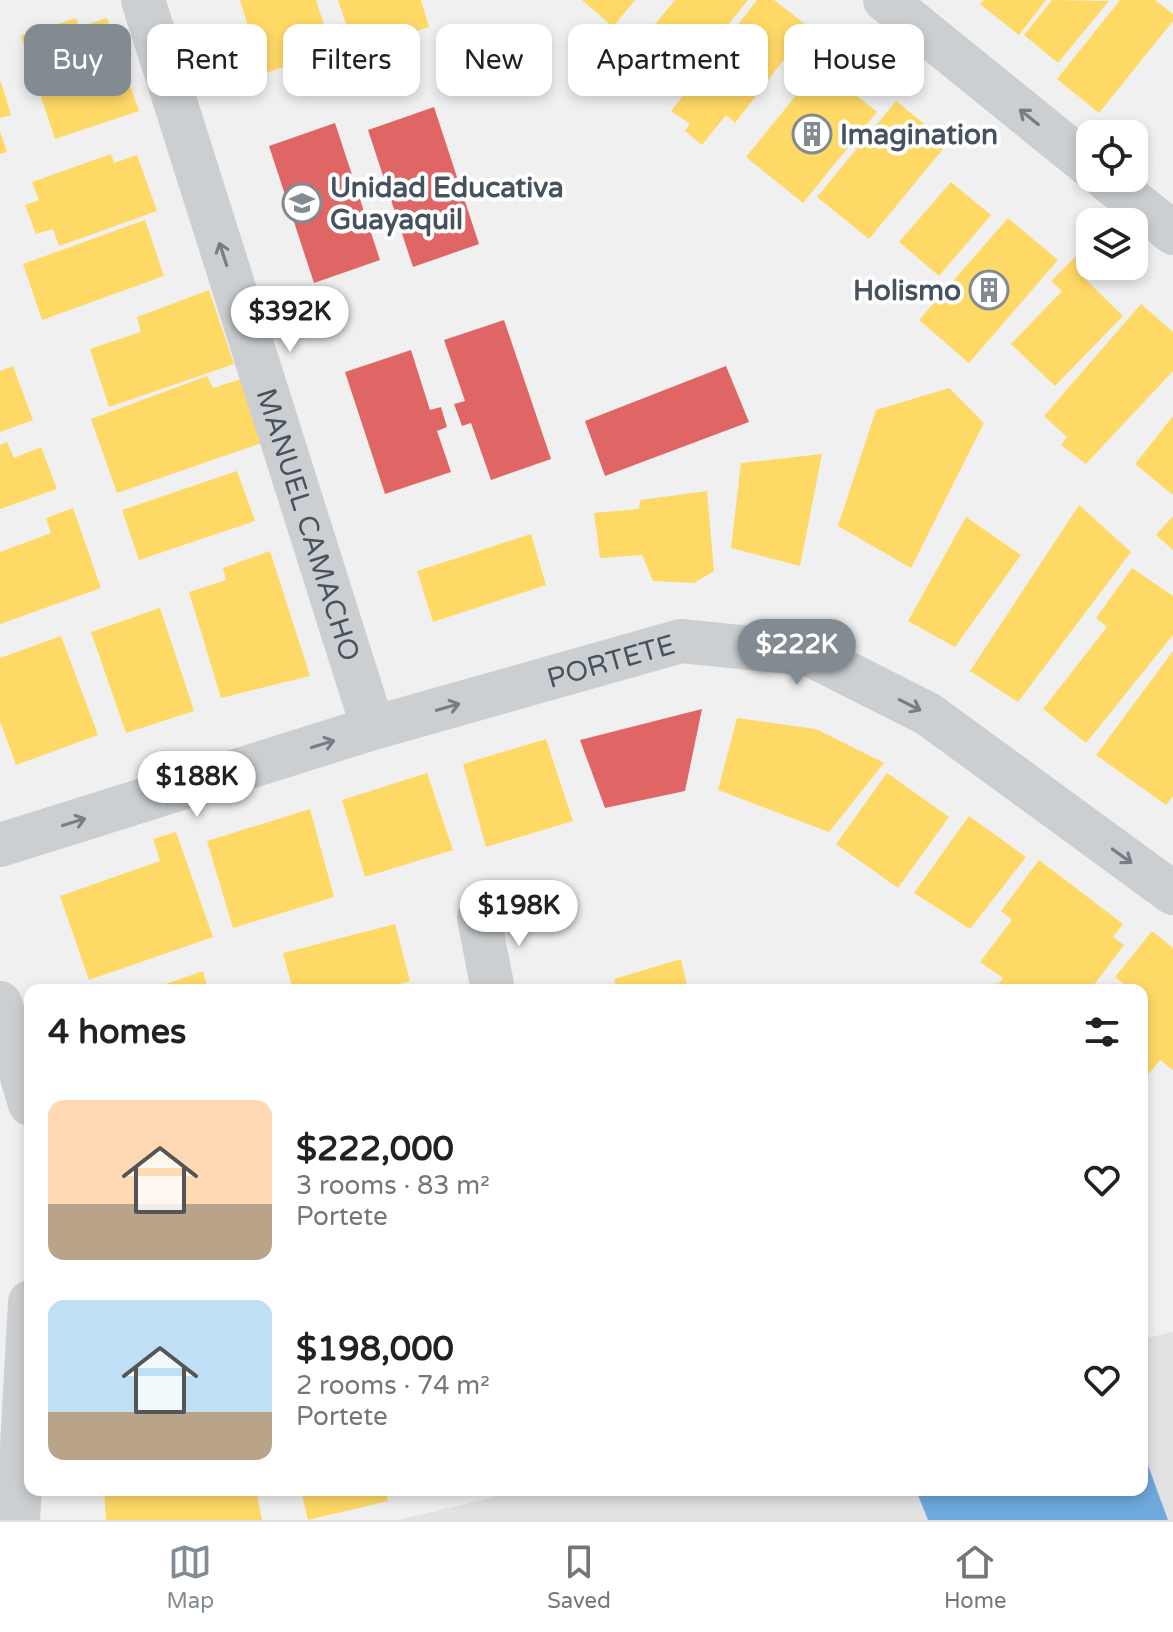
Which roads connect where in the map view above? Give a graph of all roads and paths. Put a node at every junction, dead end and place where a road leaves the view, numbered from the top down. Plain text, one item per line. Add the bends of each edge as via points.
1 (143, 0) edge
2 (885, 0) edge
3 (1076, 155) edge
4 (1122, 192) edge
5 (1173, 233) edge
6 (373, 728) junction
7 (0, 845) edge
8 (1173, 893) edge
9 (479, 918) dead end
10 (492, 984) edge
11 (0, 1003) edge
12 (24, 1084) edge
13 (24, 1425) edge
14 (18, 1520) edge

6 -> 1 street, MANUEL CAMACHO
3 -> 2 street
4 - 5 street
7 -> 6 street, PORTETE
6 -> 8 street, PORTETE via 681,641 809,654 928,714
9 - 10 street
11 - 12 street
13 - 14 street

